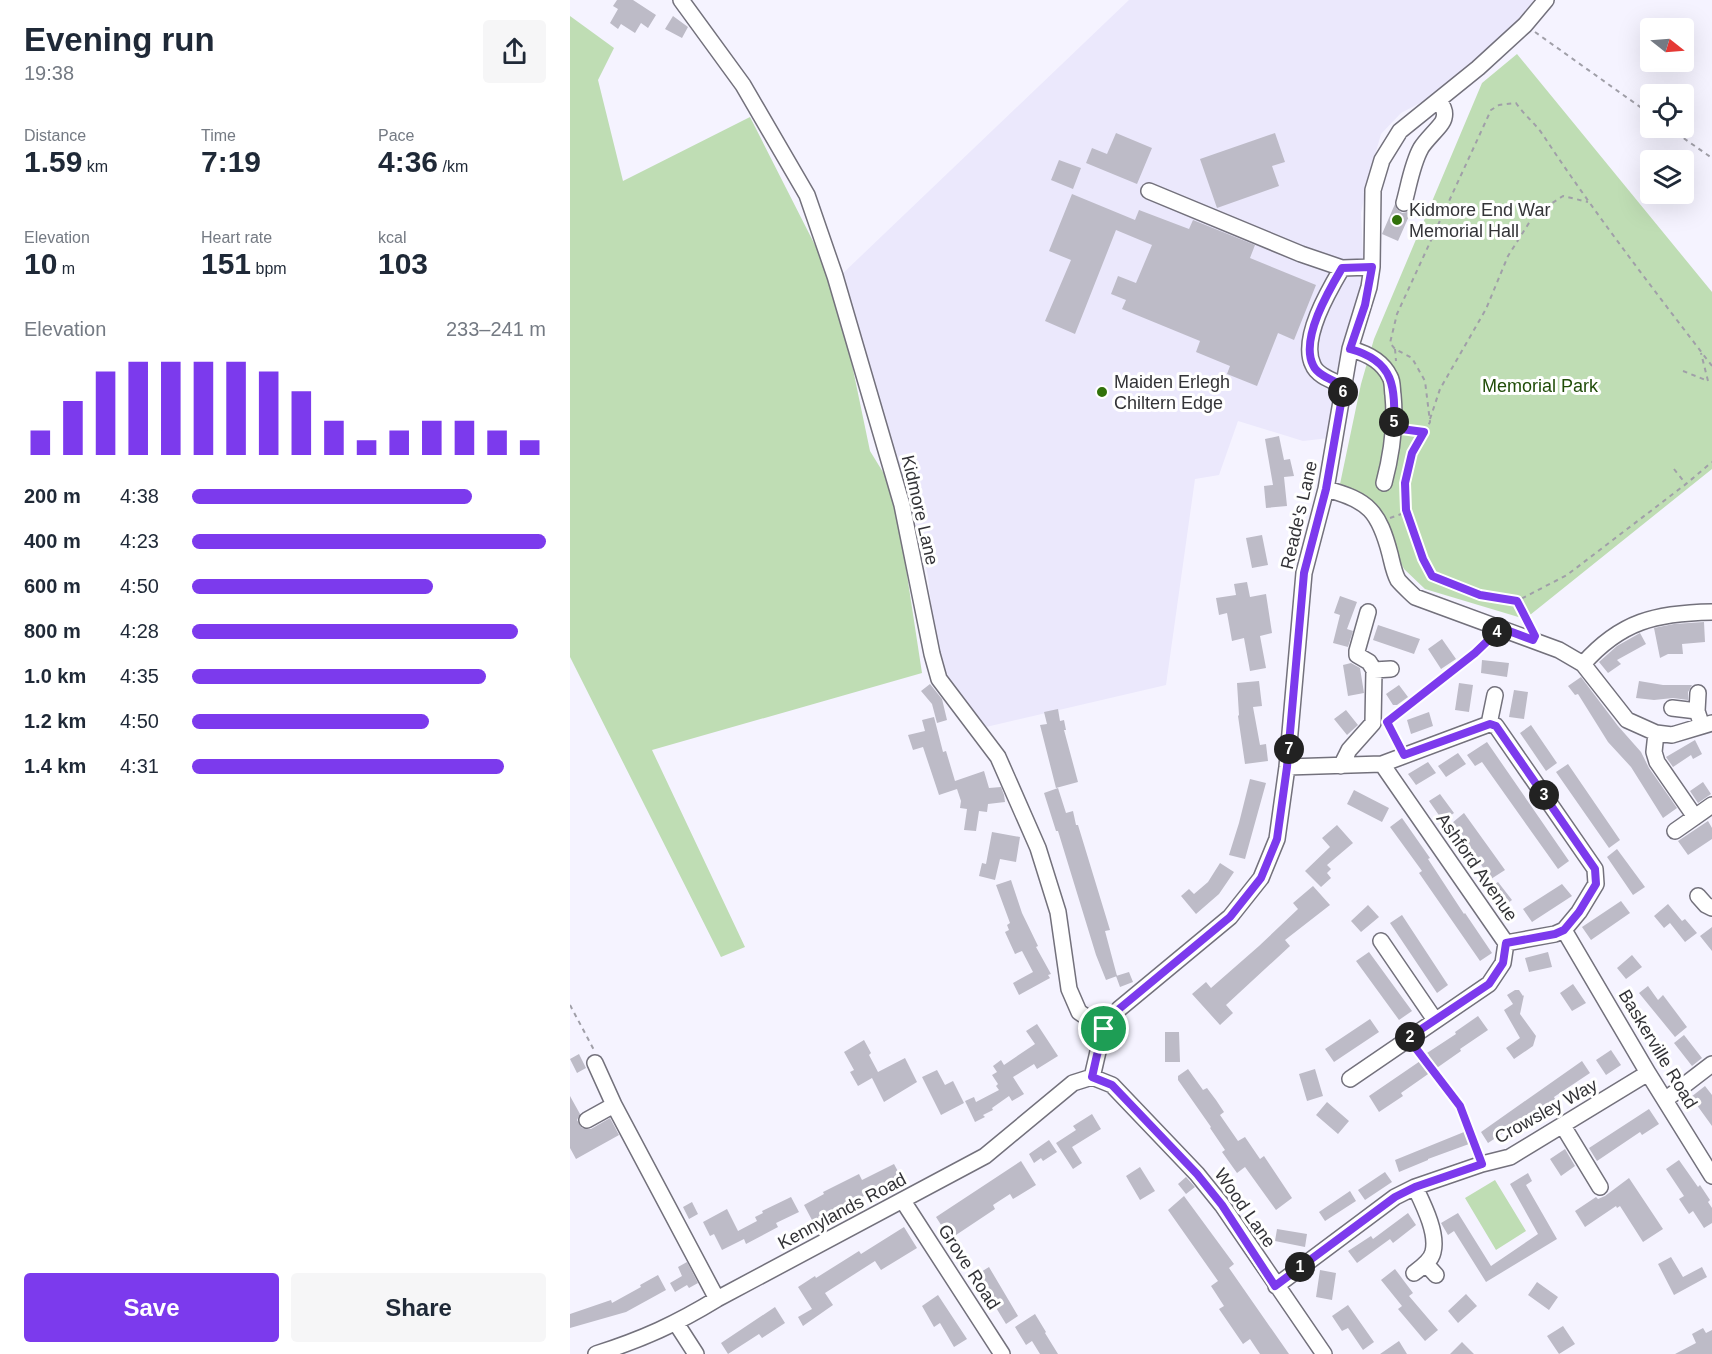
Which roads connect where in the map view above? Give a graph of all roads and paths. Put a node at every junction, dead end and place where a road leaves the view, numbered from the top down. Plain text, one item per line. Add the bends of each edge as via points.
1 (681, 0) edge
2 (1546, 0) edge
3 (1525, 25) junction
4 (1439, 100) junction
5 (1640, 107) edge
6 (1683, 138) edge
7 (1712, 158) edge
8 (1149, 191) dead end
9 (1588, 202) junction
10 (1404, 203) dead end
11 (1372, 267) junction
12 (1342, 268) junction
13 (1350, 349) junction
14 (1700, 350) junction
15 (1712, 366) edge
16 (1683, 371) dead end
17 (1344, 386) junction
18 (1430, 422) junction
19 (1394, 428) junction
20 (1424, 432) junction
21 (1712, 462) edge
22 (1674, 469) dead end
23 (1384, 483) dead end
24 (1686, 484) junction
25 (1326, 489) junction
26 (1407, 512) junction
27 (1378, 522) junction
28 (1517, 601) junction
29 (1368, 612) dead end
30 (1712, 612) edge
31 (1501, 628) junction
32 (1533, 640) junction
33 (1582, 664) junction
34 (1371, 666) junction
35 (1391, 669) dead end
36 (1495, 692) dead end
37 (1698, 693) dead end
38 (1672, 708) dead end
39 (1697, 711) junction
40 (1380, 723) junction
41 (1490, 724) junction
42 (1707, 724) edge
43 (1656, 734) junction
44 (1404, 755) junction
45 (1382, 764) junction
46 (1341, 766) junction
47 (1287, 767) junction
48 (1712, 805) edge
49 (1695, 817) junction
50 (1675, 831) dead end
51 (1564, 930) junction
52 (1381, 941) dead end
53 (1506, 943) junction
54 (570, 1005) edge
55 (1435, 1020) junction
56 (1104, 1029) junction
57 (1408, 1038) junction
58 (590, 1041) dead end
59 (595, 1063) dead end
60 (1712, 1064) edge
61 (1648, 1073) junction
62 (1092, 1077) junction
63 (1350, 1079) dead end
64 (1665, 1100) junction
65 (614, 1105) junction
66 (587, 1120) dead end
67 (1563, 1126) junction
68 (1482, 1164) junction
69 (1712, 1176) edge
70 (1415, 1187) junction
71 (1600, 1187) dead end
72 (903, 1201) junction
73 (1425, 1271) dead end
74 (1275, 1286) junction
75 (717, 1299) junction
76 (676, 1323) junction
77 (596, 1354) edge
78 (696, 1354) edge
79 (1002, 1354) edge
80 (1324, 1354) edge

1 - 56 street, Kidmore Lane via 743,85 807,195 835,276 902,505 939,679 998,757 1038,848 1058,912 1070,989 1079,1012
2 - 3 street, Reade's Lane
3 - 4 street, Reade's Lane
3 - 5 path
4 - 10 street via 1445,110 1444,119 1420,150
4 - 11 street, Reade's Lane via 1400,131 1382,160 1373,190
6 - 7 path
8 - 12 street
9 - 14 path
9 - 18 path via 1563,196 1534,215 1508,256 1486,309 1440,389
9 - 18 path via 1541,132 1516,103 1491,110 1397,314 1390,342 1413,358 1425,381
11 - 12 street
11 - 13 street, Reade's Lane via 1365,305
12 - 17 street via 1310,336 1310,353 1313,366 1326,378
13 - 17 street, Reade's Lane
13 - 19 street via 1367,353 1391,378
14 - 15 path
14 - 16 path via 1708,381
17 - 25 street, Reade's Lane
18 - 20 path
19 - 20 path
19 - 23 street
20 - 26 path via 1412,453 1405,483
21 - 24 path
22 - 24 path
24 - 28 path via 1567,575
25 - 27 street via 1362,501
25 - 47 street, Reade's Lane via 1304,573
26 - 27 path
26 - 28 path via 1432,576 1480,595
27 - 31 street via 1397,579 1415,597
28 - 32 path via 1535,636
29 - 34 street via 1357,651
30 - 33 street via 1659,617 1621,630 1599,645
31 - 32 street
31 - 40 path via 1475,653
32 - 33 street
33 - 43 street via 1627,720
34 - 35 street
34 - 40 street
36 - 41 street
37 - 39 street
38 - 39 street
39 - 42 street
40 - 44 path
40 - 46 street via 1349,750
41 - 44 street
41 - 51 street via 1496,726 1595,869 1596,884
42 - 43 street via 1672,735
43 - 49 street via 1657,762
44 - 45 street
45 - 46 street
45 - 53 street, Ashford Avenue
46 - 47 street
47 - 56 street, Reade's Lane via 1277,839 1261,878 1230,917 1119,1009
48 - 49 street
49 - 50 street
51 - 53 street, Ashford Avenue
51 - 61 street, Baskerville Road
52 - 55 street
53 - 55 street via 1503,963 1489,984
54 - 58 path
55 - 57 street
56 - 62 street, Reade's Lane
57 - 63 street
57 - 68 path via 1460,1106
59 - 65 street
60 - 64 street
61 - 64 street, Baskerville Road
61 - 67 street, Crowsley Way
62 - 72 street, Kennylands Road via 1073,1083 985,1156
62 - 74 street, Wood Lane via 1112,1085 1197,1174
64 - 69 street, Baskerville Road
65 - 66 street
65 - 75 street
67 - 68 street, Crowsley Way via 1510,1157
67 - 71 street
68 - 70 street, Crowsley Way
70 - 73 street via 1433,1236 1434,1251
70 - 74 street, Crowsley Way via 1395,1197
72 - 75 street, Kennylands Road
72 - 79 street, Grove Road
74 - 80 street, Wood Lane
75 - 76 street, Kennylands Road
76 - 77 street, Kennylands Road
76 - 78 street

